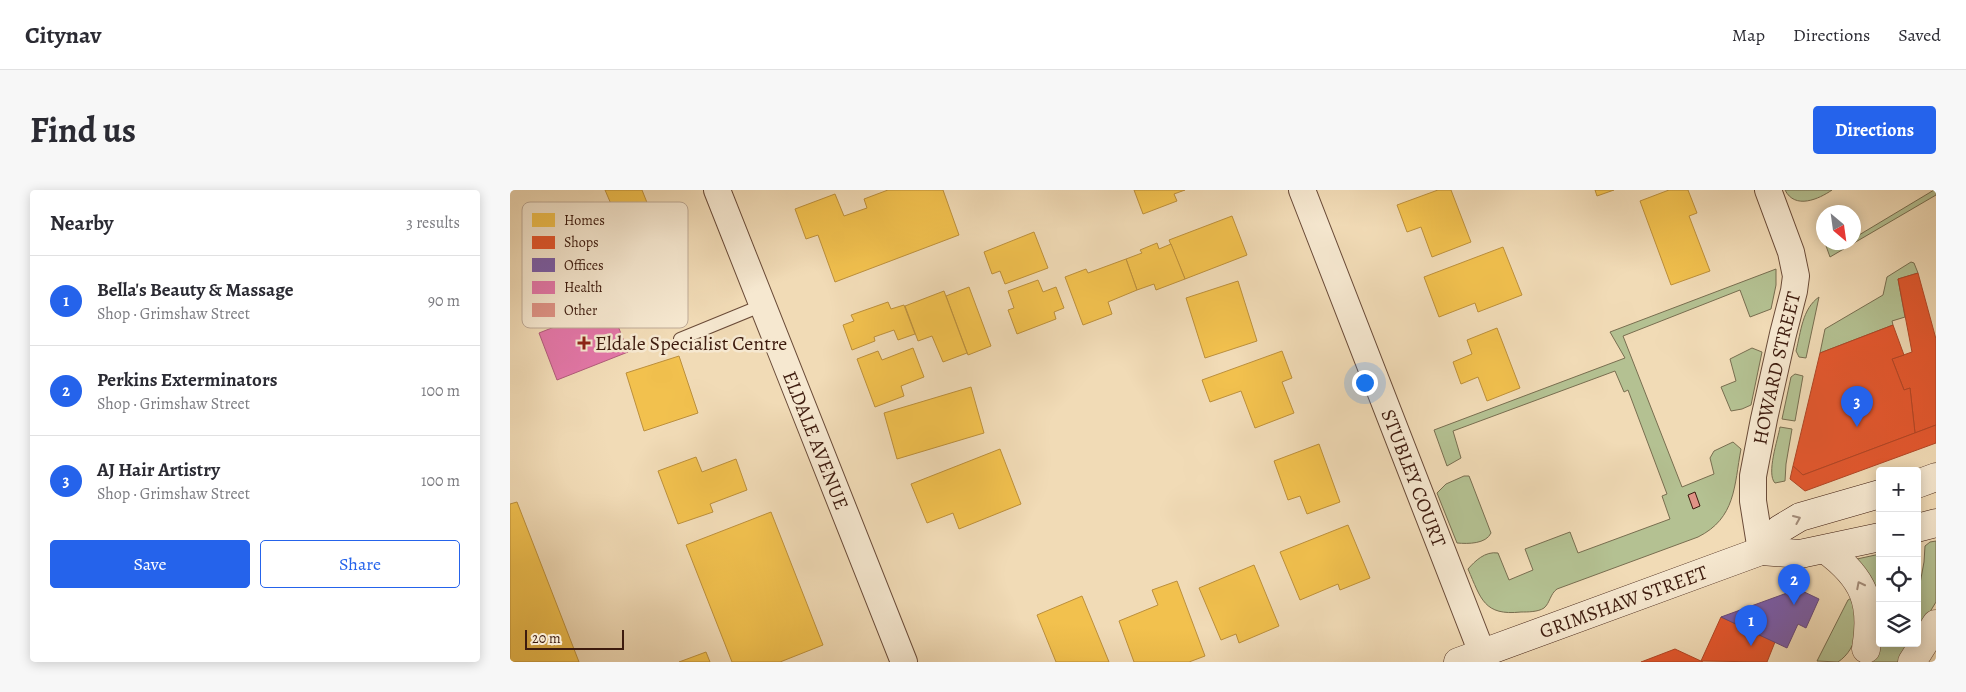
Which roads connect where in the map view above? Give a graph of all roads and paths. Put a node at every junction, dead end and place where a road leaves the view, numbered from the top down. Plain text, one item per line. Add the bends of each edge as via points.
1 (716, 190) edge
2 (1302, 190) edge
3 (1768, 190) edge
4 (763, 305) junction
5 (680, 339) dead end
6 (1936, 477) edge
7 (1921, 483) edge
8 (1876, 495) edge
9 (1936, 523) edge
10 (1921, 527) edge
11 (1876, 538) edge
12 (1826, 550) junction
13 (1761, 551) junction
14 (1936, 624) edge
15 (1867, 648) edge
16 (1475, 659) edge
17 (904, 662) edge
18 (1912, 662) edge

1 - 4 street, ELDALE AVENUE
2 - 16 street, STUBLEY COURT
3 - 13 street, HOWARD STREET via 1791,252 1796,276 1753,476 1753,501
4 - 5 lane
4 - 17 street, ELDALE AVENUE
6 - 7 main road
13 -> 8 main road, GRIMSHAW STREET via 1780,529 1800,517
9 - 10 main road
11 - 12 main road, GRIMSHAW STREET
12 - 13 main road, GRIMSHAW STREET via 1800,554
15 -> 12 main road via 1870,620 1864,594 1852,572
13 - 16 main road, GRIMSHAW STREET
14 - 18 main road

